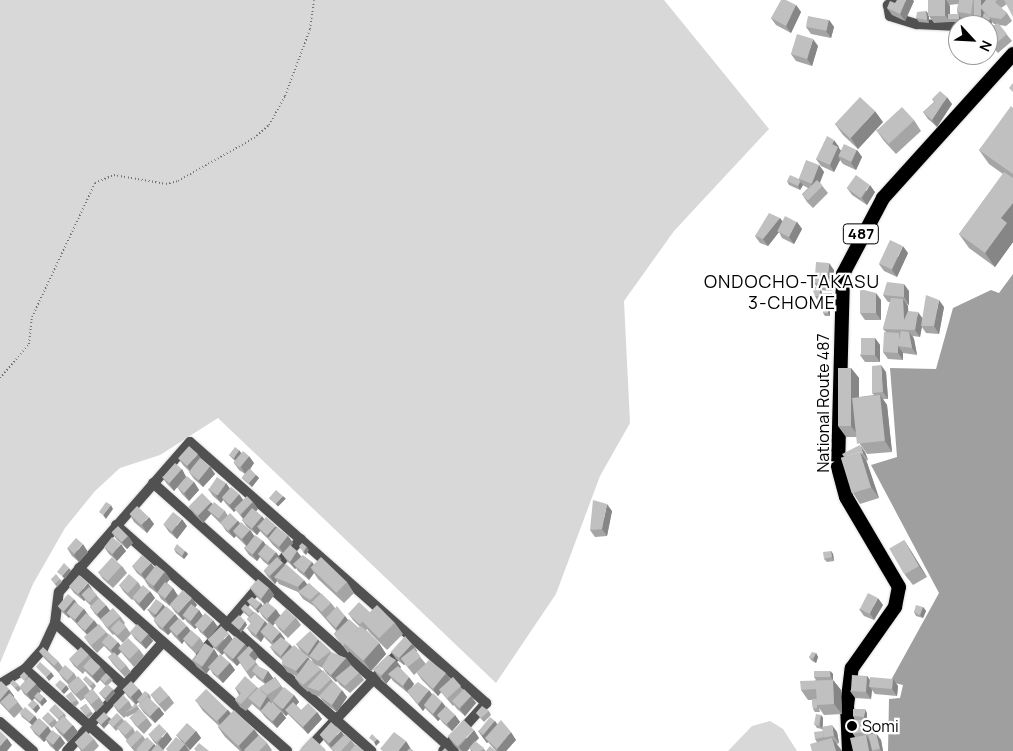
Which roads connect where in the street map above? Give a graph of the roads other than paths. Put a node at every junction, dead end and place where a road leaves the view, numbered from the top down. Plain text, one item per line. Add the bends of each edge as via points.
1 (895, 0) edge
2 (948, 26) edge
3 (1013, 54) edge
4 (153, 483) junction
5 (116, 525) junction
6 (301, 539) junction
7 (79, 568) junction
8 (262, 582) junction
9 (55, 623) junction
10 (226, 623) junction
11 (414, 636) junction
12 (163, 642) junction
13 (190, 667) junction
14 (25, 669) junction
15 (372, 679) junction
16 (0, 684) edge
17 (125, 686) junction
18 (336, 720) junction
19 (0, 722) edge
20 (89, 726) junction
21 (448, 749) edge
22 (33, 751) edge
23 (68, 751) edge
24 (118, 751) edge
25 (288, 751) edge
26 (306, 751) edge
27 (370, 751) edge
28 (849, 751) edge

1 - 2 street via 888,5 890,16 917,24
3 - 28 highway, National Route 487 / 487 via 882,198 843,274 838,466 846,497 899,587 895,607 852,668 847,706
4 - 5 street
4 - 6 street via 190,442
4 - 8 street
5 - 7 street
5 - 10 street
6 - 8 street
6 - 11 street
7 - 9 street via 59,592
7 - 12 street
8 - 10 street
8 - 15 street
9 - 14 street
9 - 17 street
10 - 13 street
10 - 18 street
11 - 15 street
11 - 21 street via 486,703
12 - 13 street
12 - 17 street
13 - 25 street
14 - 16 street
14 - 20 street
15 - 18 street
15 - 21 street
17 - 20 street
18 - 26 street
18 - 27 street
19 - 22 street
20 - 23 street
20 - 24 street

